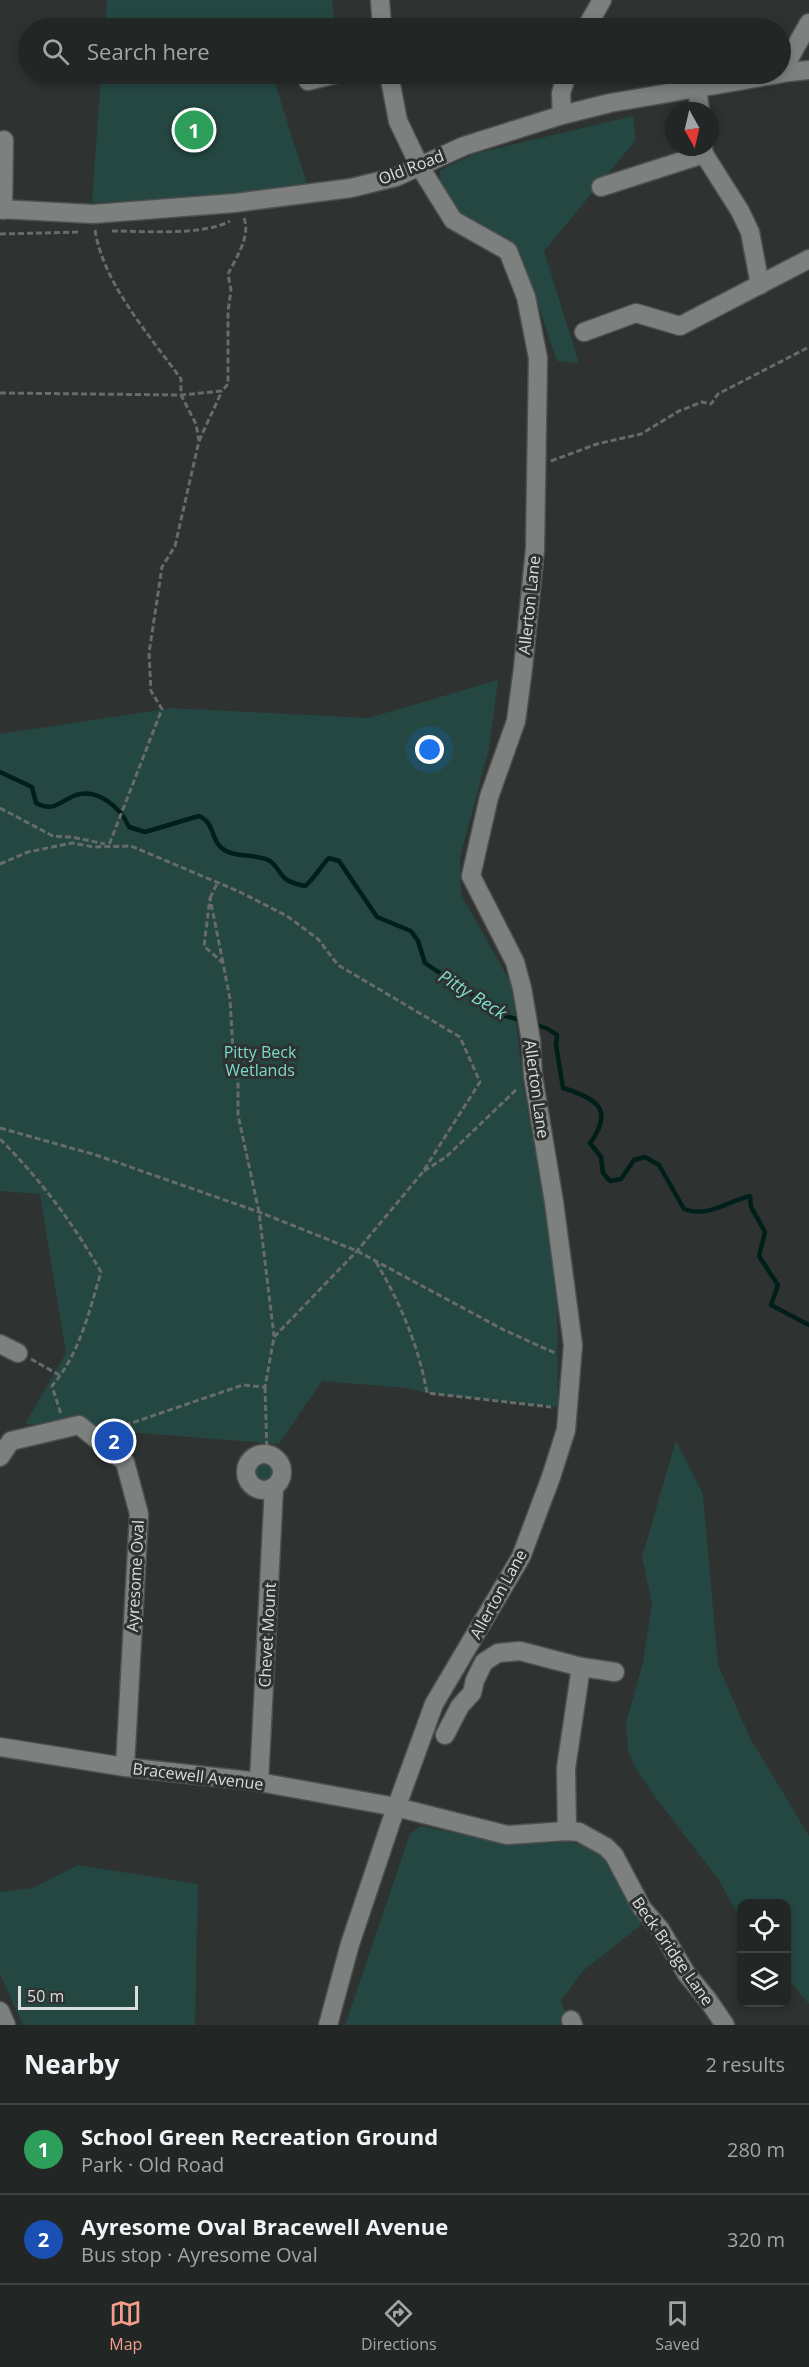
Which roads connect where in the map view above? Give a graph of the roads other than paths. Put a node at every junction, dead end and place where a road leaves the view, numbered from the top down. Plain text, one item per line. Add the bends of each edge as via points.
1 (380, 0) edge
2 (602, 0) edge
3 (383, 18) edge
4 (592, 18) edge
5 (809, 23) edge
6 (791, 54) edge
7 (809, 70) edge
8 (791, 72) edge
9 (391, 84) edge
10 (564, 84) edge
11 (715, 84) edge
12 (697, 87) junction
13 (698, 102) edge
14 (562, 116) junction
15 (4, 140) dead end
16 (686, 156) edge
17 (707, 156) edge
18 (420, 167) junction
19 (601, 187) dead end
20 (2, 209) edge
21 (809, 259) edge
22 (760, 285) junction
23 (584, 333) dead end
24 (0, 1344) edge
25 (18, 1353) road end
26 (0, 1457) edge
27 (274, 1487) junction
28 (581, 1667) junction
29 (615, 1672) dead end
30 (445, 1735) dead end
31 (0, 1747) edge
32 (125, 1767) junction
33 (259, 1782) junction
34 (396, 1808) junction
35 (567, 1831) junction
36 (0, 2011) edge
37 (6, 2025) edge
38 (328, 2025) edge
39 (725, 2025) edge

1 - 3 street
2 - 4 street
5 - 6 street
7 - 8 street, Old Road
9 - 18 street, Allerton Lane via 398,121
10 - 14 street
11 - 12 street, Old Road
12 - 13 street
12 - 14 street, Old Road
14 - 18 street, Old Road via 464,146
15 - 20 street
16 - 19 street
17 - 22 street via 750,232
18 - 20 street, Old Road via 351,188 235,203 93,214
18 - 34 street, Allerton Lane via 453,220 508,251 526,297 538,358 535,549 516,721 489,797 471,876 515,962 522,988 573,1345 566,1430 521,1557 434,1704
21 - 22 street
22 - 23 street via 680,326 636,313
24 - 25 street
26 - 32 street, Ayresome Oval via 11,1441 79,1425 125,1462 139,1514
27 - 27 street via 256,1489 246,1478 251,1460 267,1454 278,1461 282,1470
27 - 33 street, Chevet Mount
28 - 29 street
28 - 30 street via 520,1652 498,1653 484,1662 472,1693 460,1706
28 - 35 street via 566,1768
31 - 32 street, Bracewell Avenue
32 - 33 street, Bracewell Avenue
33 - 34 street, Bracewell Avenue
34 - 35 street, Beck Bridge Lane via 507,1835
34 - 38 street, Allerton Lane via 350,1944
35 - 39 street, Beck Bridge Lane via 592,1838 614,1854 642,1908
36 - 37 street

